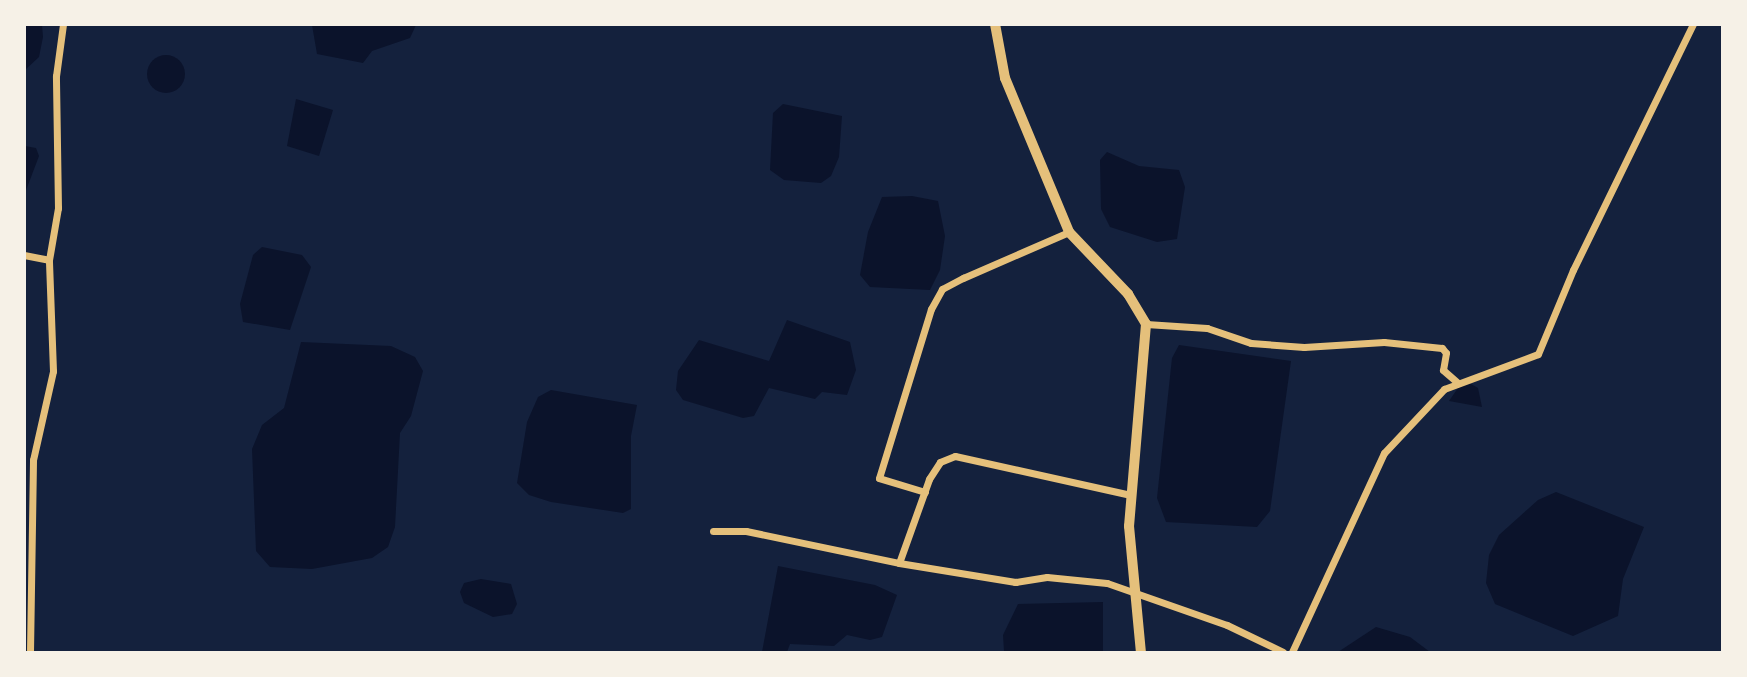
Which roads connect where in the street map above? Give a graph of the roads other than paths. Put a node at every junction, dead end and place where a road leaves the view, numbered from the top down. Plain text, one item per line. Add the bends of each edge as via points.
1 (63, 24) edge
2 (995, 24) edge
3 (1693, 24) edge
4 (1069, 232) junction
5 (24, 255) edge
6 (49, 260) junction
7 (1146, 324) junction
8 (1458, 383) junction
9 (925, 492) junction
10 (1131, 495) junction
11 (713, 531) dead end
12 (900, 563) junction
13 (1135, 592) junction
14 (30, 653) edge
15 (1141, 653) edge
16 (1283, 653) edge
17 (1292, 653) edge

1 - 6 street via 56,76 58,208
2 - 4 street via 1005,78
3 - 8 street via 1595,223 1538,354
4 - 7 street via 1128,294
4 - 9 street via 942,289 931,309 879,478
5 - 6 street
6 - 14 street via 53,371 33,460
7 - 8 street via 1207,328 1251,343 1304,348 1384,342 1442,348 1446,353 1443,370
7 - 10 street
8 - 17 street via 1444,389 1384,453
9 - 10 street via 940,461 956,456
9 - 12 street
10 - 13 street
11 - 12 street via 746,531
12 - 13 street via 1015,582 1047,577 1107,583
13 - 15 street
13 - 16 street via 1227,625

